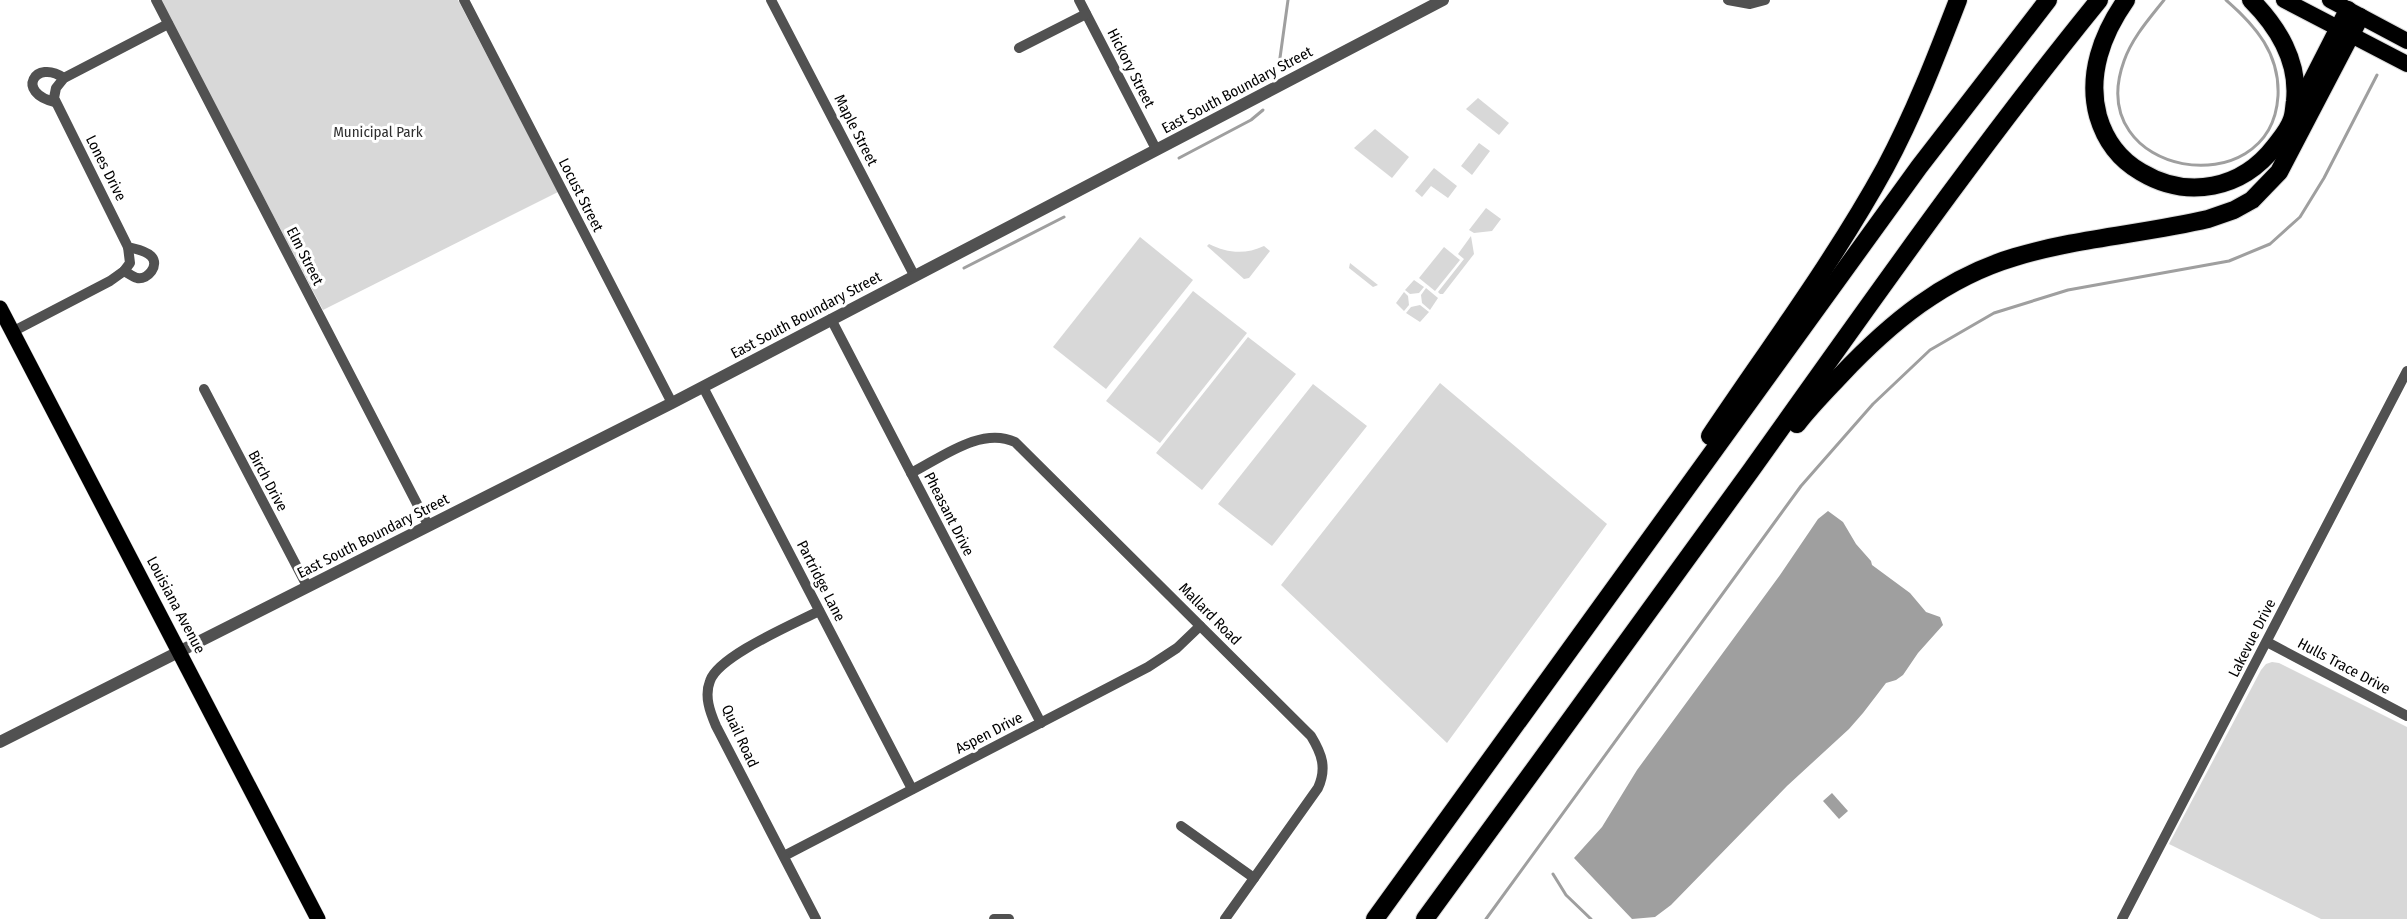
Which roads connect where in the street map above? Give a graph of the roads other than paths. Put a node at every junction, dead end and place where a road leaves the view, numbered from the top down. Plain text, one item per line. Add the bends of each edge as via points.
1 (156, 0) edge
2 (464, 0) edge
3 (771, 0) edge
4 (1079, 0) edge
5 (1443, 0) edge
6 (1728, 0) edge
7 (1765, 0) edge
8 (1958, 0) edge
9 (2048, 0) edge
10 (2100, 0) edge
11 (2126, 0) edge
12 (2251, 0) edge
13 (2284, 0) edge
14 (2308, 0) edge
15 (2330, 0) edge
16 (2354, 13) junction
17 (1086, 14) junction
18 (168, 24) junction
19 (2345, 32) junction
20 (2407, 41) edge
21 (1019, 48) dead end
22 (2407, 64) edge
23 (64, 78) junction
24 (55, 102) junction
25 (2293, 118) junction
26 (1156, 149) junction
27 (128, 247) junction
28 (124, 271) junction
29 (914, 275) junction
30 (0, 308) edge
31 (831, 319) junction
32 (12, 332) junction
33 (2407, 371) edge
34 (703, 387) junction
35 (204, 389) dead end
36 (672, 403) junction
37 (1752, 470) junction
38 (911, 473) junction
39 (428, 525) junction
40 (307, 586) junction
41 (819, 611) junction
42 (1200, 626) junction
43 (1583, 631) junction
44 (2267, 642) junction
45 (180, 651) junction
46 (2407, 716) edge
47 (1041, 723) junction
48 (0, 742) edge
49 (912, 789) junction
50 (1181, 826) dead end
51 (784, 856) junction
52 (1254, 878) junction
53 (318, 919) edge
54 (816, 919) edge
55 (994, 919) edge
56 (1009, 919) edge
57 (1225, 919) edge
58 (1375, 919) edge
59 (1425, 919) edge
60 (2122, 919) edge

1 - 18 street, Elm Street
2 - 36 street, Locust Street
3 - 29 street, Maple Street
4 - 17 street, Hickory Street
5 - 26 street, East South Boundary Street
6 - 7 street via 1750,4
8 - 43 highway via 1904,132 1860,211
9 - 43 highway via 1919,167
10 - 37 highway via 1937,209
11 - 25 highway via 2099,53 2094,95 2106,135 2132,167 2175,187 2217,186 2254,168
12 - 25 highway via 2282,40 2293,66
13 - 19 highway
14 - 16 highway via 2328,10
15 - 16 highway
16 - 19 highway
16 - 20 highway
17 - 21 street
17 - 26 street, Hickory Street
18 - 23 street
18 - 39 street, Elm Street
19 - 22 highway
19 - 25 highway
19 - 37 highway via 2279,172 2252,200 2208,219 2043,250 1964,276 1890,326 1805,413 1780,446
23 - 24 street via 56,88
23 - 24 street, Lones Drive via 45,71 33,83 37,96
24 - 27 street, Lones Drive
26 - 29 street, East South Boundary Street
27 - 28 street via 130,263
27 - 28 street via 150,254 153,269 149,275 137,278
28 - 32 street
29 - 31 street, East South Boundary Street
30 - 32 main road, Louisiana Avenue
31 - 34 street, East South Boundary Street
31 - 38 street, Pheasant Drive
32 - 45 main road, Louisiana Avenue
33 - 44 street, Lakevue Drive
34 - 36 street, East South Boundary Street
34 - 41 street, Partridge Lane
35 - 40 street, Birch Drive
36 - 39 street, East South Boundary Street
37 - 59 highway
38 - 42 street, Mallard Road via 984,437 1001,436 1015,442
38 - 47 street, Pheasant Drive
39 - 40 street, East South Boundary Street
40 - 45 street, East South Boundary Street
41 - 49 street, Partridge Lane
41 - 51 street, Quail Road via 727,660 712,675 708,686 716,726
42 - 47 street, Aspen Drive via 1166,656
42 - 52 street, Mallard Road via 1311,736 1323,760 1318,788
43 - 58 highway
44 - 46 street, Hulls Trace Drive
44 - 60 street, Lakevue Drive
45 - 48 street, East South Boundary Street
45 - 53 main road, Louisiana Avenue
47 - 49 street, Aspen Drive
49 - 51 street, Aspen Drive
50 - 52 street
51 - 54 street, Quail Road
52 - 57 street, Mallard Road
55 - 56 street

